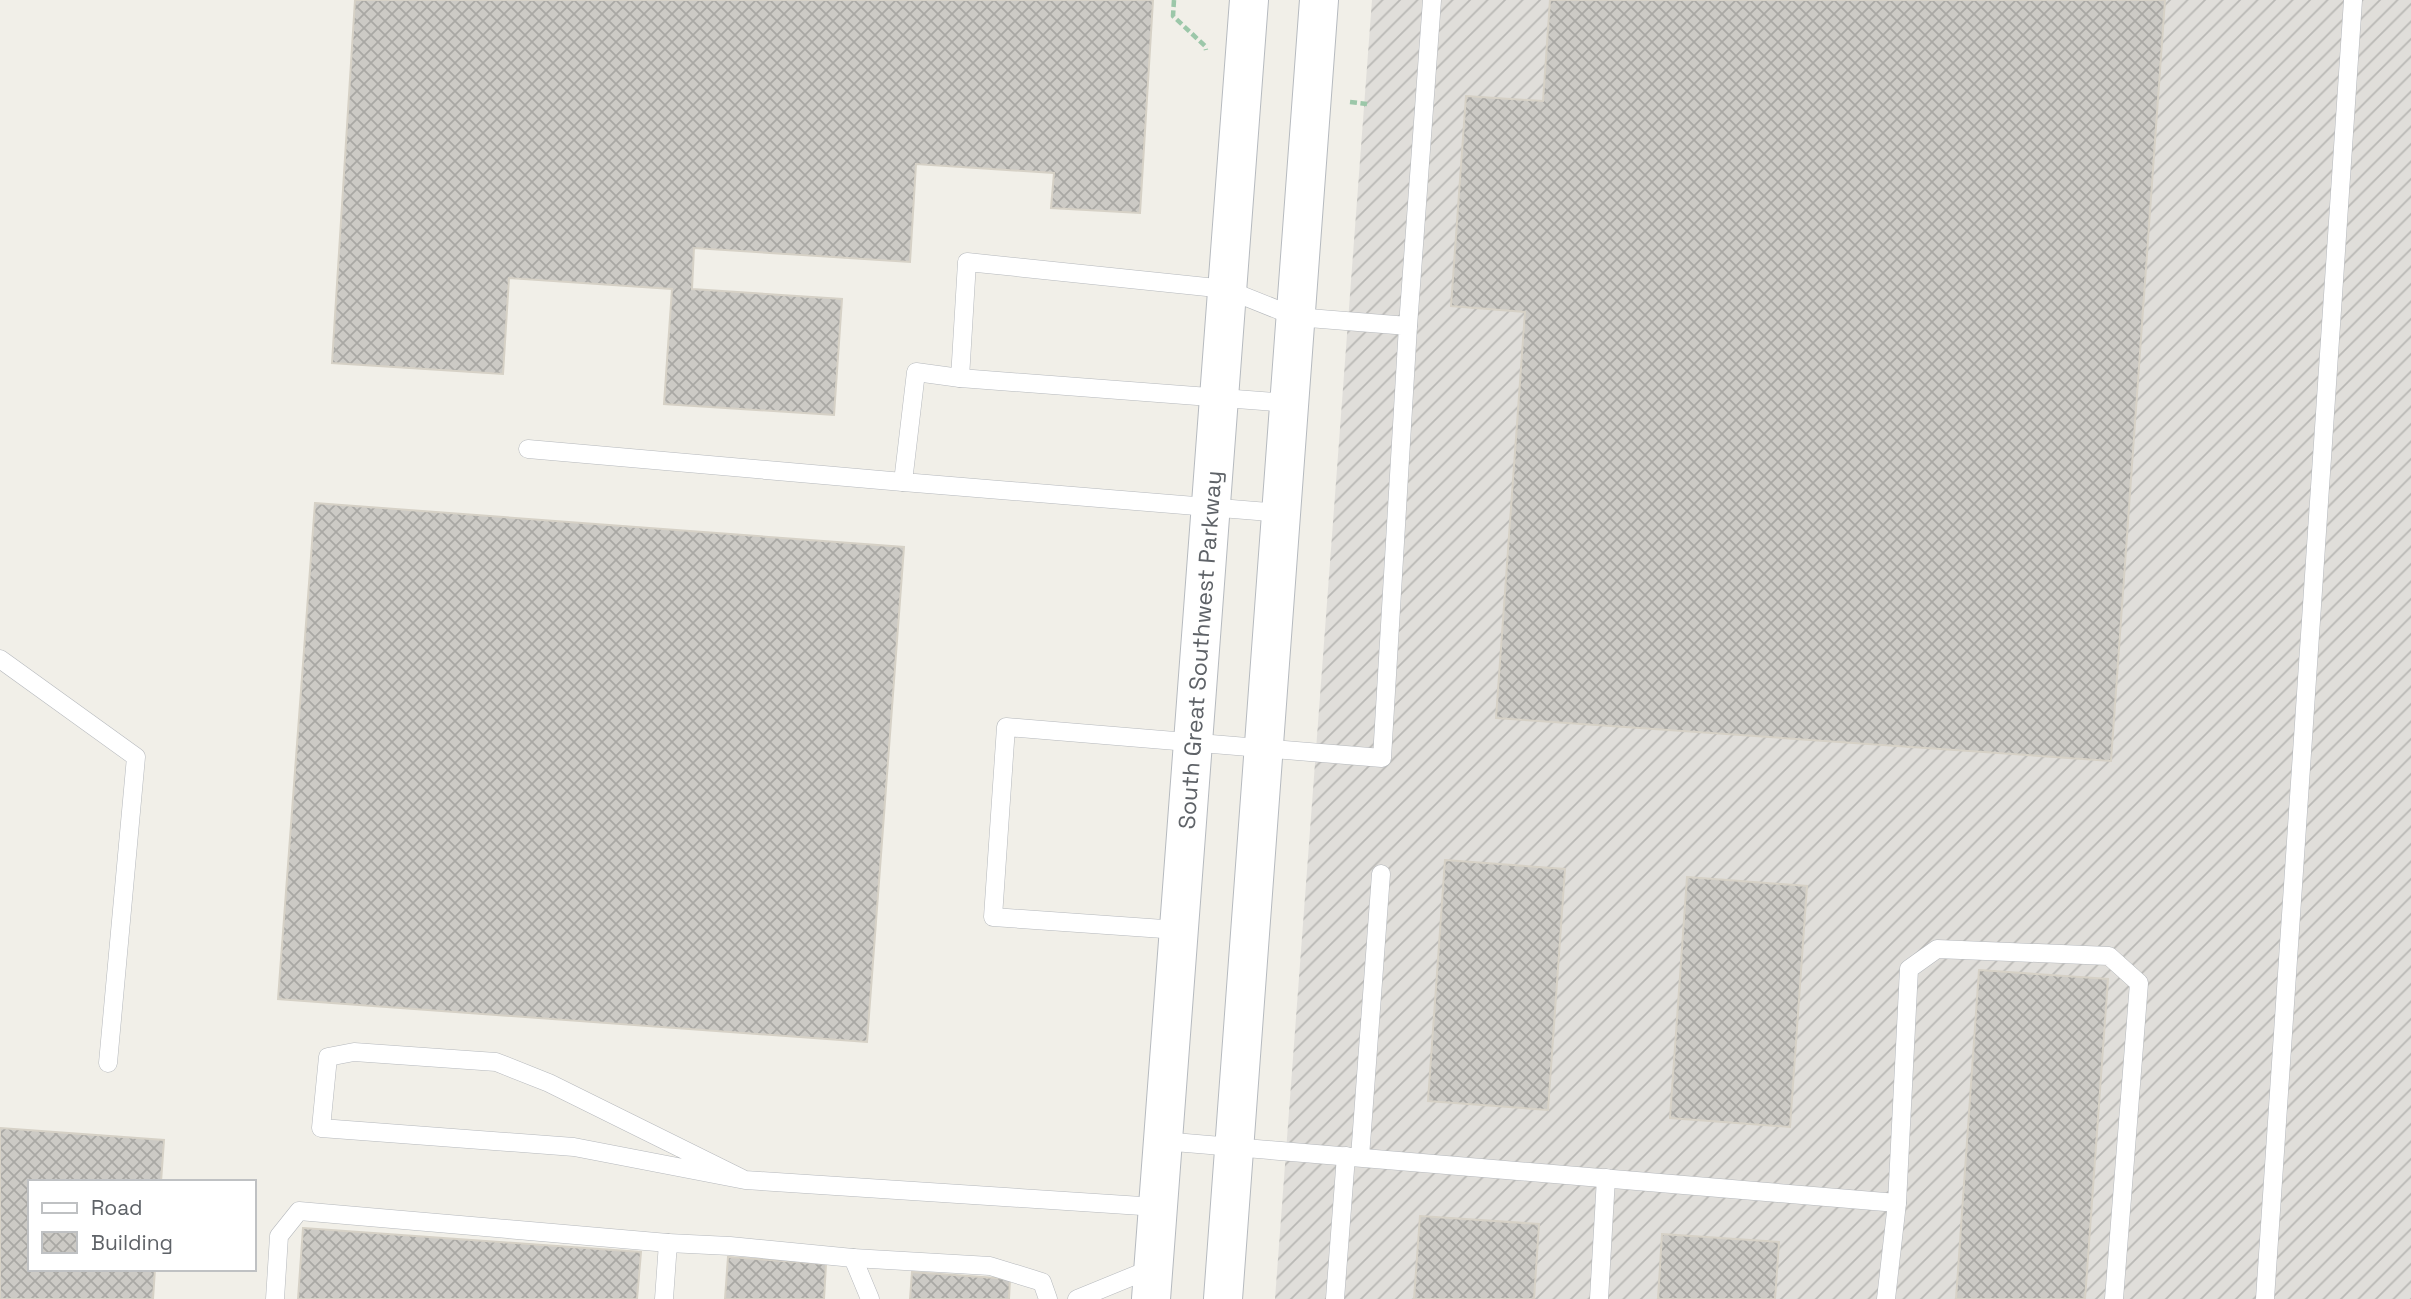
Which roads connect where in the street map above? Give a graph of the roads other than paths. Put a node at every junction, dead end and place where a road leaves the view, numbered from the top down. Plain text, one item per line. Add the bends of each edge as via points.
1 (1249, 0) edge
2 (1319, 0) edge
3 (1432, 0) edge
4 (2353, 0) edge
5 (1226, 289) junction
6 (1296, 317) junction
7 (1408, 326) junction
8 (960, 378) junction
9 (1218, 398) junction
10 (1289, 403) junction
11 (528, 449) dead end
12 (903, 482) junction
13 (1210, 506) junction
14 (1280, 513) junction
15 (0, 659) edge
16 (1192, 741) junction
17 (1263, 746) junction
18 (1381, 874) dead end
19 (1178, 930) junction
20 (108, 1062) dead end
21 (1162, 1141) junction
22 (1234, 1147) junction
23 (1353, 1156) junction
24 (1606, 1178) junction
25 (745, 1180) junction
26 (1897, 1203) junction
27 (1157, 1207) junction
28 (668, 1243) junction
29 (853, 1258) junction
30 (1152, 1283) edge
31 (275, 1299) edge
32 (664, 1299) edge
33 (870, 1299) edge
34 (1048, 1299) edge
35 (1077, 1299) edge
36 (1223, 1299) edge
37 (1335, 1299) edge
38 (1599, 1299) edge
39 (1886, 1299) edge
40 (2114, 1299) edge
41 (2265, 1299) edge

1 - 5 main road, South Great Southwest Parkway
2 - 6 main road
3 - 7 lane
4 - 41 lane
5 - 6 lane
5 - 8 lane via 967,262
5 - 9 main road, South Great Southwest Parkway
6 - 7 lane
6 - 10 main road
7 - 17 lane via 1382,758
8 - 9 lane
8 - 12 lane via 916,372
9 - 10 lane
9 - 13 main road, South Great Southwest Parkway
10 - 14 main road
11 - 12 lane
12 - 13 lane
13 - 14 lane
13 - 16 main road, South Great Southwest Parkway
14 - 17 main road
15 - 20 lane via 136,757
16 - 17 lane
16 - 19 main road, South Great Southwest Parkway
16 - 19 lane via 1006,727 993,917
17 - 22 main road
18 - 23 lane
19 - 21 main road, South Great Southwest Parkway
21 - 22 lane
21 - 27 main road, South Great Southwest Parkway
22 - 23 lane
22 - 36 main road
23 - 24 lane
23 - 37 lane
24 - 26 lane
24 - 38 lane
25 - 25 lane via 549,1083 496,1062 354,1052 328,1057 321,1128 574,1147
25 - 27 lane
26 - 39 lane
26 - 40 lane via 1909,968 1937,949 2109,956 2139,983
27 - 30 main road, South Great Southwest Parkway
28 - 29 lane
28 - 31 lane via 299,1211 279,1236
28 - 32 lane
29 - 33 lane
29 - 34 lane via 990,1266 1042,1282
30 - 35 lane

